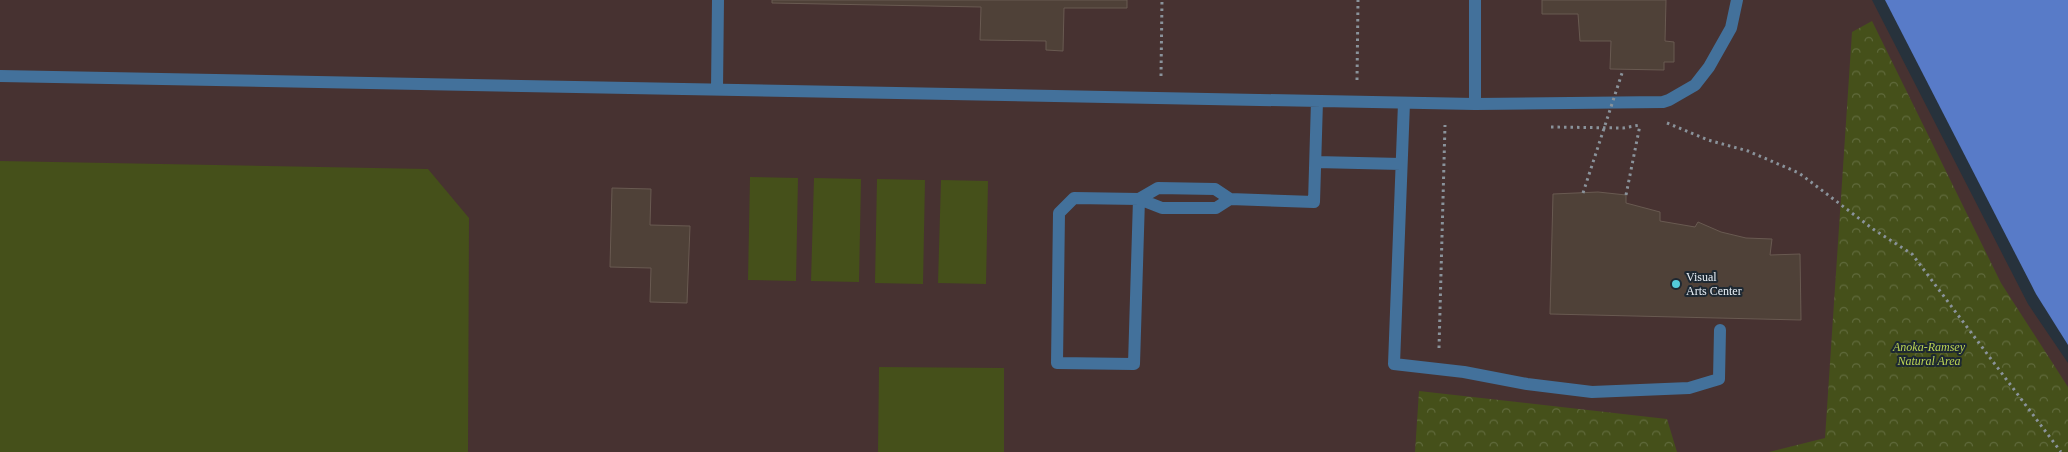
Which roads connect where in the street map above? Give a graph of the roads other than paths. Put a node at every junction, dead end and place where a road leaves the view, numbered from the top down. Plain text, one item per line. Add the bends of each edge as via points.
1 (718, 0) edge
2 (1476, 0) edge
3 (1737, 0) edge
4 (0, 76) edge
5 (717, 89) junction
6 (1318, 101) junction
7 (1404, 102) junction
8 (1475, 104) junction
9 (1316, 162) junction
10 (1401, 164) junction
11 (1139, 200) junction
12 (1230, 200) junction
13 (1720, 330) dead end

1 - 5 street
2 - 8 street
3 - 8 street via 1732,28 1709,67 1695,85 1669,100
4 - 5 street
5 - 6 street
6 - 7 street
6 - 9 street
7 - 8 street
7 - 10 street
9 - 10 street
9 - 12 street via 1314,202
10 - 13 street via 1394,364 1592,392 1689,388 1719,379
11 - 11 street via 1074,198 1059,213 1057,363 1134,364
11 - 12 street via 1162,208 1216,208
11 - 12 street via 1158,188 1183,188 1215,189

